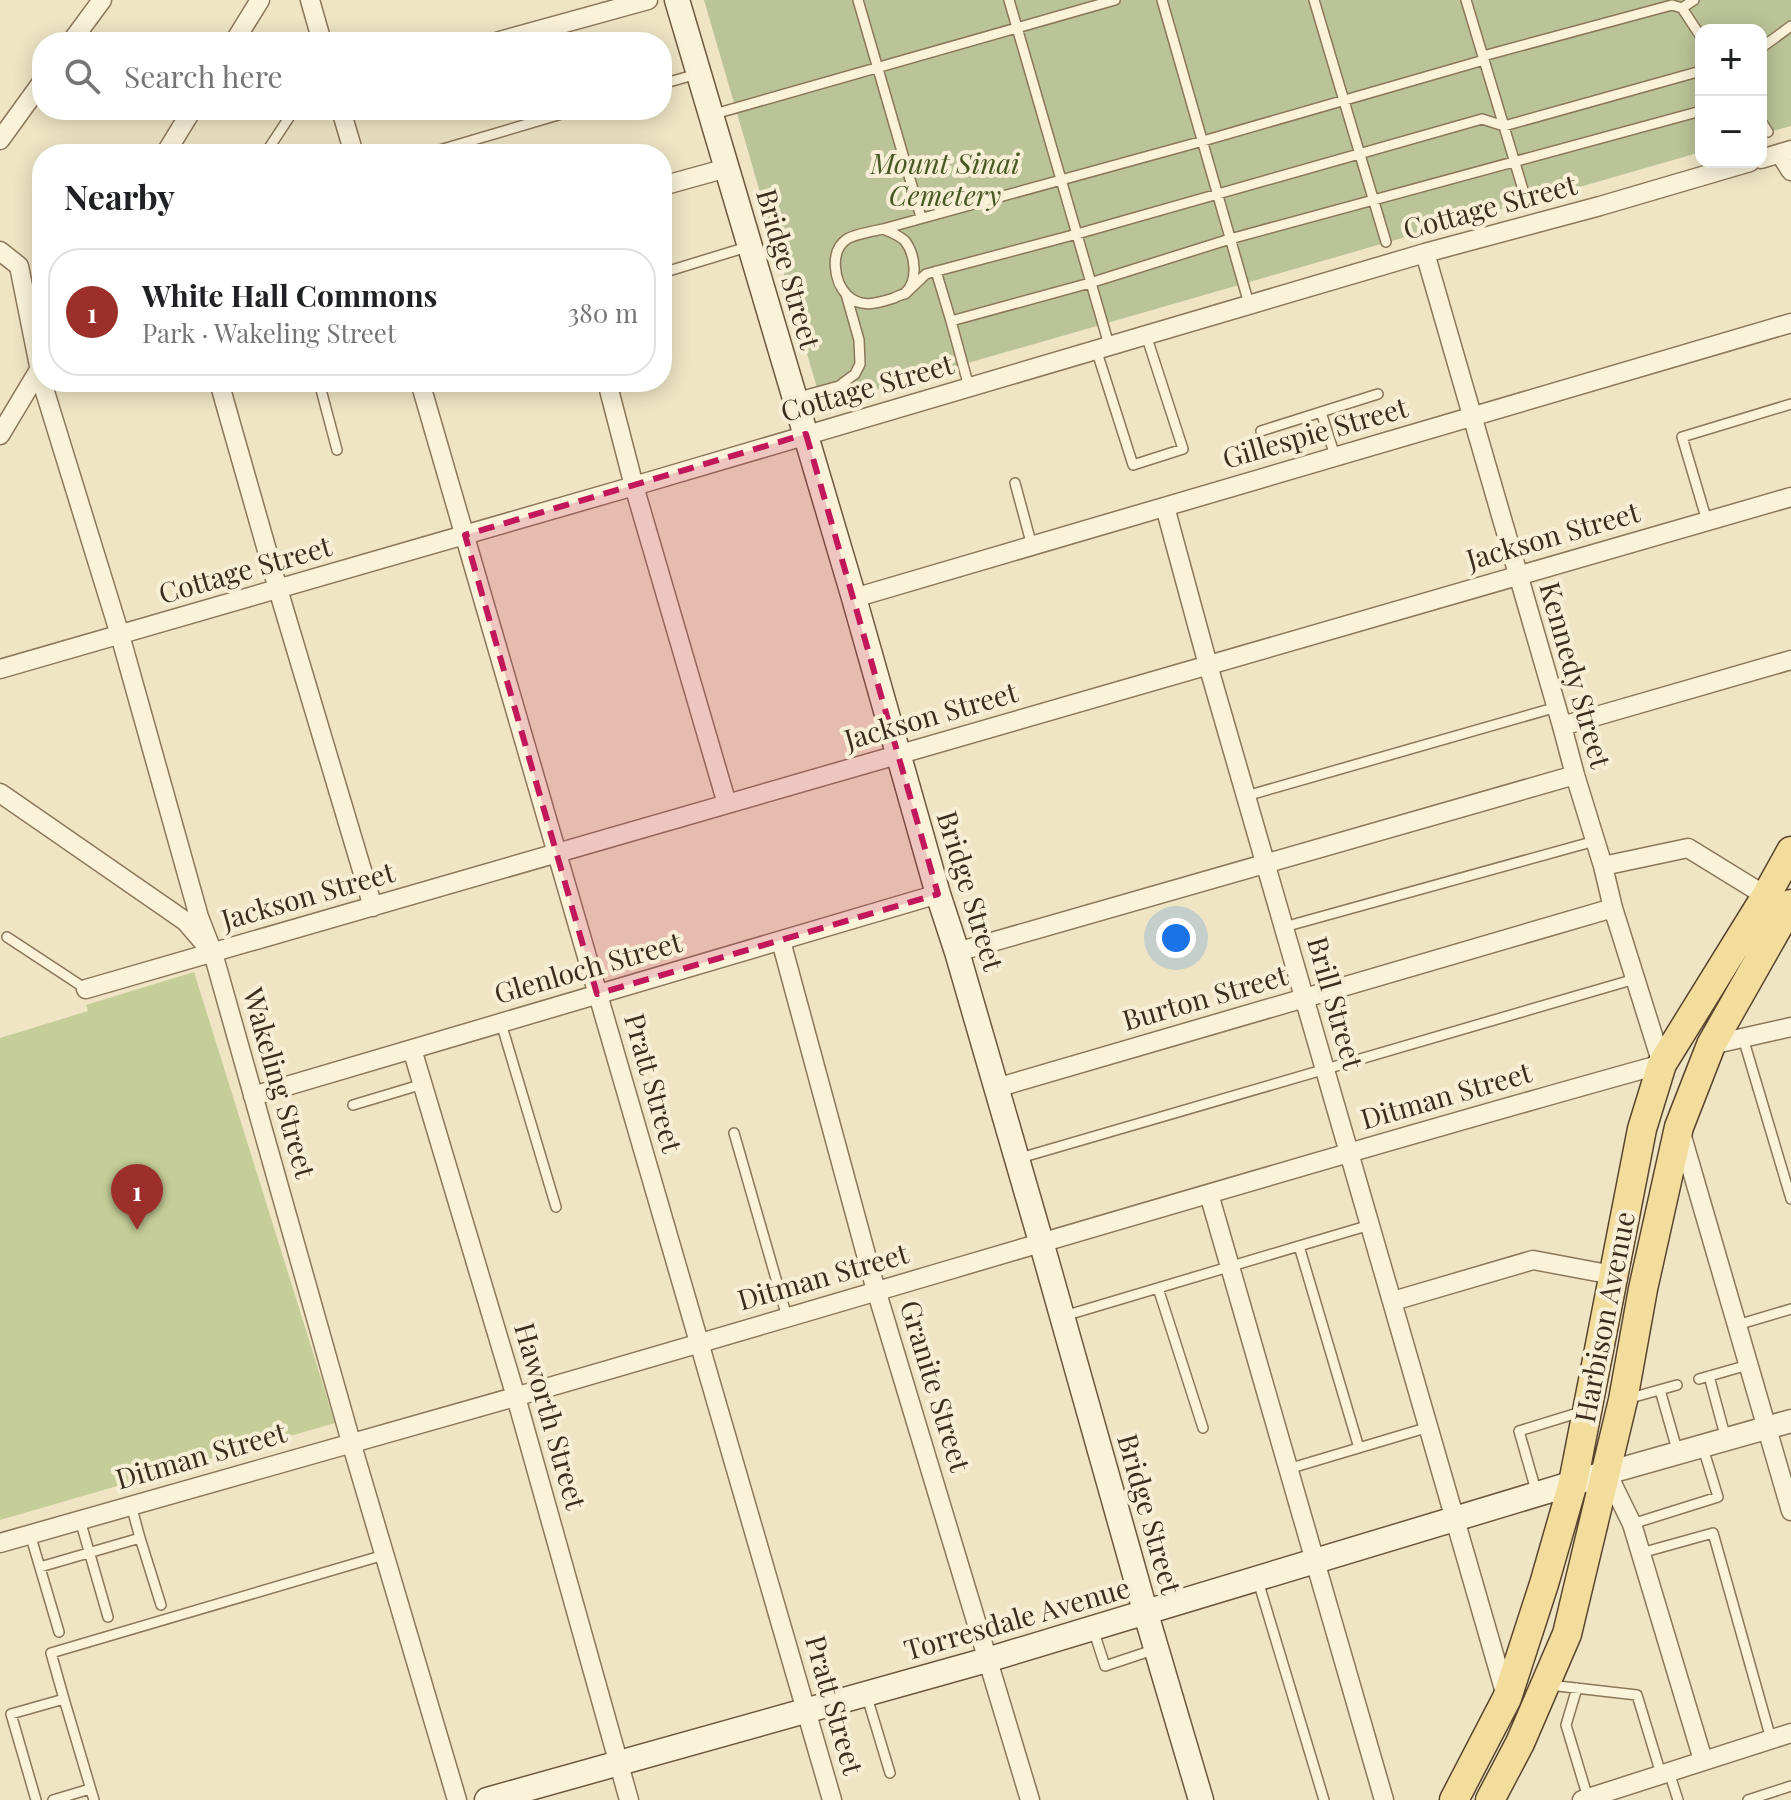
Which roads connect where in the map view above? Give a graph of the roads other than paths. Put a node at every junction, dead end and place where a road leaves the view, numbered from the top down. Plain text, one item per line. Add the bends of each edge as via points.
1 (102, 0) edge
2 (260, 0) edge
3 (310, 0) edge
4 (648, 0) edge
5 (677, 0) edge
6 (858, 0) edge
7 (1009, 0) edge
8 (1115, 0) edge
9 (1162, 0) edge
10 (1314, 0) edge
11 (1466, 0) edge
12 (1694, 0) edge
13 (1682, 8) junction
14 (1791, 26) edge
15 (1017, 28) junction
16 (1695, 28) edge
17 (78, 32) edge
18 (240, 32) edge
19 (319, 32) edge
20 (532, 32) edge
21 (1767, 44) edge
22 (1483, 58) junction
23 (878, 68) junction
24 (699, 73) junction
25 (1695, 73) edge
26 (672, 81) edge
27 (32, 96) edge
28 (1344, 100) junction
29 (1695, 113) edge
30 (711, 115) junction
31 (186, 120) edge
32 (287, 120) edge
33 (344, 120) edge
34 (541, 120) edge
35 (1504, 126) junction
36 (0, 140) edge
37 (1203, 141) junction
38 (171, 144) edge
39 (272, 144) edge
40 (351, 144) edge
41 (460, 144) edge
42 (1785, 152) edge
43 (1359, 154) junction
44 (1514, 161) junction
45 (727, 168) junction
46 (1730, 168) edge
47 (1791, 171) edge
48 (1060, 179) junction
49 (672, 183) edge
50 (1217, 194) junction
51 (1373, 200) junction
52 (1527, 203) dead end
53 (921, 217) junction
54 (883, 229) junction
55 (1077, 234) junction
56 (1230, 239) junction
57 (1386, 242) dead end
58 (750, 246) junction
59 (0, 251) edge
60 (1425, 253) junction
61 (672, 270) edge
62 (936, 271) junction
63 (1090, 283) junction
64 (846, 294) junction
65 (905, 294) junction
66 (1249, 304) junction
67 (951, 321) junction
68 (1791, 323) edge
69 (32, 330) edge
70 (1146, 335) junction
71 (1102, 347) junction
72 (32, 387) edge
73 (969, 387) junction
74 (46, 392) edge
75 (222, 392) edge
76 (322, 392) edge
77 (423, 392) edge
78 (610, 392) edge
79 (1378, 394) dead end
80 (795, 398) junction
81 (1791, 404) edge
82 (1321, 412) junction
83 (1472, 416) junction
84 (1261, 431) dead end
85 (806, 434) junction
86 (0, 435) edge
87 (337, 450) dead end
88 (1335, 456) junction
89 (1015, 483) dead end
90 (634, 486) junction
91 (1791, 497) edge
92 (1165, 507) junction
93 (1707, 521) junction
94 (465, 535) junction
95 (1032, 546) junction
96 (1518, 575) junction
97 (278, 589) junction
98 (854, 598) junction
99 (120, 635) junction
100 (1791, 660) edge
101 (1208, 665) junction
102 (0, 669) edge
103 (1557, 707) junction
104 (1562, 726) junction
105 (898, 755) junction
106 (1575, 775) junction
107 (0, 793) edge
108 (1246, 796) junction
109 (727, 804) junction
110 (1595, 841) junction
111 (1791, 851) edge
112 (557, 854) junction
113 (1266, 864) junction
114 (1603, 866) junction
115 (938, 894) junction
116 (1778, 900) edge
117 (373, 907) junction
118 (1613, 908) junction
119 (1284, 927) junction
120 (7, 937) dead end
121 (781, 941) junction
122 (957, 952) junction
123 (213, 953) junction
124 (1635, 979) junction
125 (86, 989) joint
126 (597, 994) junction
127 (1305, 998) junction
128 (501, 1023) junction
129 (1791, 1027) edge
130 (1743, 1038) junction
131 (1711, 1045) junction
132 (412, 1049) junction
133 (1662, 1064) junction
134 (1325, 1070) junction
135 (423, 1084) junction
136 (996, 1088) junction
137 (253, 1096) junction
138 (353, 1105) dead end
139 (1646, 1117) junction
140 (1679, 1127) junction
141 (734, 1133) dead end
142 (1348, 1152) junction
143 (1017, 1159) junction
144 (1209, 1194) junction
145 (1791, 1199) edge
146 (556, 1207) dead end
147 (1370, 1225) junction
148 (1041, 1244) junction
149 (1299, 1246) junction
150 (1230, 1267) junction
151 (1613, 1275) junction
152 (1158, 1288) junction
153 (878, 1291) junction
154 (1393, 1301) junction
155 (1791, 1309) edge
156 (787, 1317) junction
157 (1062, 1317) junction
158 (1737, 1325) junction
159 (700, 1342) junction
160 (1748, 1365) junction
161 (1677, 1385) dead end
162 (1660, 1390) junction
163 (516, 1397) junction
164 (1623, 1400) junction
165 (1588, 1410) junction
166 (1791, 1421) edge
167 (1429, 1427) junction
168 (1767, 1427) junction
169 (1203, 1428) dead end
170 (1726, 1439) junction
171 (351, 1442) junction
172 (1702, 1446) junction
173 (1359, 1448) junction
174 (1678, 1453) junction
175 (1288, 1469) junction
176 (1607, 1473) junction
177 (1573, 1483) junction
178 (1537, 1494) junction
179 (131, 1505) junction
180 (1791, 1511) edge
181 (1456, 1519) junction
182 (80, 1520) junction
183 (1632, 1524) junction
184 (30, 1534) junction
185 (140, 1538) junction
186 (0, 1543) edge
187 (89, 1552) junction
188 (1641, 1553) junction
189 (384, 1555) junction
190 (1314, 1562) junction
191 (40, 1567) junction
192 (1258, 1579) junction
193 (161, 1605) dead end
194 (1146, 1614) junction
195 (108, 1617) dead end
196 (1093, 1629) junction
197 (59, 1632) dead end
198 (1156, 1649) junction
199 (987, 1660) junction
200 (1545, 1685) junction
201 (1577, 1688) junction
202 (866, 1694) junction
203 (1507, 1698) junction
204 (64, 1699) junction
205 (806, 1710) junction
206 (1791, 1733) edge
207 (1771, 1739) junction
208 (1703, 1760) junction
209 (618, 1763) junction
210 (890, 1773) dead end
211 (1665, 1773) junction
212 (1787, 1787) edge
213 (90, 1789) junction
214 (1585, 1799) edge
215 (36, 1800) edge
216 (53, 1800) edge
217 (94, 1800) edge
218 (457, 1800) edge
219 (487, 1800) edge
220 (629, 1800) edge
221 (832, 1800) edge
222 (1030, 1800) edge
223 (1201, 1800) edge
224 (1324, 1800) edge
225 (1384, 1800) edge
226 (1454, 1800) edge
227 (1490, 1800) edge
228 (1678, 1800) edge
229 (1748, 1800) edge
230 (1786, 1800) edge

1 - 17 street
2 - 18 street
3 - 19 street
4 - 20 street
5 - 24 main road, Bridge Street
6 - 23 lane
7 - 15 lane
8 - 15 lane
9 - 37 lane
10 - 28 lane
11 - 22 lane
12 - 13 lane
13 - 16 lane
13 - 22 lane via 1672,5
14 - 21 lane
15 - 23 lane
15 - 48 lane
22 - 28 lane
22 - 35 lane
23 - 30 lane
23 - 53 lane
24 - 26 lane
24 - 30 main road, Bridge Street
25 - 35 lane
27 - 36 street
28 - 37 lane
28 - 43 lane
29 - 44 lane
30 - 45 main road, Bridge Street
31 - 38 street
32 - 39 lane
33 - 40 street
34 - 41 lane
35 - 43 lane via 1482,119
35 - 44 lane
37 - 48 lane
37 - 50 lane
42 - 47 street
43 - 50 lane
43 - 51 lane
44 - 51 lane
44 - 52 lane
45 - 49 street
45 - 58 main road, Bridge Street
46 - 60 street, Cottage Street
48 - 53 lane
48 - 55 lane
50 - 55 lane
50 - 56 lane
51 - 56 lane
51 - 57 lane
53 - 54 lane
54 - 64 lane via 847,240 840,249 836,273
54 - 65 lane via 906,243 915,269
55 - 62 lane
55 - 63 lane
56 - 63 lane
56 - 66 lane
58 - 61 lane
58 - 80 main road, Bridge Street
59 - 69 street, Wakeling Street via 19,266
60 - 66 street, Cottage Street
60 - 83 street, Kennedy Street
62 - 65 lane
62 - 67 lane
63 - 67 lane
63 - 71 lane
64 - 65 lane via 866,304
64 - 80 lane via 860,364 839,386
66 - 70 street, Cottage Street
67 - 73 lane
68 - 83 street, Gillespie Street
70 - 71 street, Cottage Street
70 - 71 lane via 1183,449 1133,465
71 - 73 street, Cottage Street
72 - 86 street
73 - 85 street, Cottage Street
74 - 99 street, Wakeling Street
75 - 97 street
76 - 87 lane
77 - 94 street, Pratt Street
78 - 90 street
79 - 82 lane
80 - 85 main road, Bridge Street
81 - 93 lane via 1682,437
82 - 84 lane
82 - 88 lane
83 - 88 street, Gillespie Street
83 - 96 street, Kennedy Street
85 - 90 street, Cottage Street
85 - 98 main road, Bridge Street
88 - 92 street, Gillespie Street
89 - 95 lane
90 - 94 street, Cottage Street
90 - 109 street
91 - 93 street, Jackson Street
92 - 95 street, Gillespie Street
92 - 101 street, Brill Street
93 - 96 street, Jackson Street
94 - 97 street, Cottage Street
94 - 112 street, Pratt Street
95 - 98 street, Gillespie Street
96 - 101 street, Jackson Street
96 - 103 street, Kennedy Street
97 - 99 street, Cottage Street
97 - 117 street
98 - 105 main road, Bridge Street
99 - 102 street, Cottage Street
99 - 123 street, Wakeling Street
100 - 104 street
101 - 105 street, Jackson Street
101 - 108 street, Brill Street
103 - 104 street, Kennedy Street
103 - 108 lane
104 - 106 street, Kennedy Street
105 - 109 street, Jackson Street
105 - 115 main road, Bridge Street
106 - 110 street, Kennedy Street
106 - 113 street
107 - 123 street via 185,921
108 - 113 street, Brill Street
109 - 112 street, Jackson Street
110 - 114 street, Kennedy Street
110 - 119 lane
111 - 116 main road, Harbison Avenue
112 - 117 street, Jackson Street
112 - 126 street, Pratt Street
113 - 119 street, Brill Street
113 - 122 street
114 - 116 street via 1688,848
114 - 118 street, Kennedy Street
115 - 121 street, Glenloch Street
115 - 122 main road, Bridge Street
116 - 131 main road, Harbison Avenue
116 - 133 main road, Harbison Avenue
117 - 123 street, Jackson Street
118 - 124 street, Kennedy Street
118 - 127 street, Burton Street
119 - 127 street, Brill Street
120 - 125 lane
121 - 126 street, Glenloch Street
121 - 153 street, Granite Street
122 - 136 main road, Bridge Street
123 - 125 street, Jackson Street
123 - 137 street, Wakeling Street
124 - 133 street, Kennedy Street
124 - 134 lane
126 - 128 street, Glenloch Street
126 - 159 street, Pratt Street
127 - 134 street, Brill Street
127 - 136 street, Burton Street
128 - 132 street, Glenloch Street
128 - 146 lane
129 - 130 street
130 - 131 street
130 - 145 lane
131 - 133 main road
131 - 140 main road, Harbison Avenue
132 - 135 street, Haworth Street
132 - 137 street, Glenloch Street
133 - 139 main road, Harbison Avenue
133 - 142 street, Ditman Street
134 - 142 street, Brill Street
134 - 143 lane
135 - 138 lane
135 - 163 street, Haworth Street
136 - 143 main road, Bridge Street
137 - 171 street, Wakeling Street
139 - 140 main road
139 - 151 main road, Harbison Avenue
140 - 158 street
140 - 164 main road, Harbison Avenue
141 - 156 lane
142 - 144 street, Ditman Street
142 - 147 street, Brill Street
143 - 148 main road, Bridge Street
144 - 148 street, Ditman Street
144 - 150 street
147 - 149 lane
147 - 154 street, Brill Street
148 - 153 street, Ditman Street
148 - 157 main road, Bridge Street
149 - 150 lane
149 - 173 lane
150 - 152 lane
150 - 175 street
151 - 154 street via 1533,1260
151 - 165 main road, Harbison Avenue
152 - 157 lane
152 - 169 lane
153 - 156 street, Ditman Street
153 - 199 street, Granite Street
154 - 167 street, Brill Street
155 - 158 lane
156 - 159 street, Ditman Street
157 - 194 main road, Bridge Street
158 - 160 street
159 - 163 street, Ditman Street
159 - 205 street, Pratt Street
160 - 168 street
160 - 170 lane via 1704,1377
161 - 162 lane
162 - 164 lane
162 - 174 lane
163 - 171 street, Ditman Street
163 - 209 street, Haworth Street
164 - 176 main road, Harbison Avenue
165 - 177 main road, Harbison Avenue
165 - 178 lane via 1519,1431
166 - 168 street, Torresdale Avenue
167 - 173 lane
167 - 181 street, Brill Street
168 - 170 street, Torresdale Avenue
168 - 180 street
170 - 172 street, Torresdale Avenue
171 - 179 street, Ditman Street
171 - 189 street, Wakeling Street
172 - 174 street, Torresdale Avenue
172 - 183 lane via 1718,1497
173 - 175 lane
174 - 176 street, Torresdale Avenue
175 - 190 street
176 - 177 main road, Torresdale Avenue
176 - 183 street
176 - 200 main road, Harbison Avenue via 1567,1634
177 - 178 main road, Torresdale Avenue
177 - 203 main road, Harbison Avenue
178 - 181 main road, Torresdale Avenue
179 - 182 street, Ditman Street
179 - 185 lane
181 - 190 main road, Torresdale Avenue
181 - 203 street, Brill Street
182 - 184 street, Ditman Street
182 - 187 lane
183 - 188 street
184 - 186 street, Ditman Street
184 - 191 lane
185 - 187 lane
185 - 193 lane
187 - 191 lane
187 - 195 lane
188 - 207 lane via 1713,1533
188 - 208 street
189 - 204 lane via 51,1653
189 - 218 street, Wakeling Street
190 - 192 main road, Torresdale Avenue
190 - 225 street
191 - 197 lane
192 - 194 main road, Torresdale Avenue
192 - 224 lane
194 - 196 main road, Torresdale Avenue
194 - 198 main road, Bridge Street
196 - 198 lane via 1105,1666
196 - 199 main road, Torresdale Avenue
198 - 223 main road, Bridge Street
199 - 202 main road, Torresdale Avenue
199 - 222 street, Granite Street
200 - 201 lane
200 - 227 main road, Harbison Avenue
201 - 211 lane via 1637,1695
201 - 214 lane via 1566,1725
202 - 205 main road, Torresdale Avenue
202 - 210 lane
203 - 226 main road, Harbison Avenue
204 - 213 lane
204 - 215 lane via 11,1714
205 - 209 main road, Torresdale Avenue
205 - 221 street, Pratt Street
206 - 207 street
207 - 208 street
208 - 211 street
209 - 219 main road, Torresdale Avenue
209 - 220 street, Haworth Street
211 - 214 street
211 - 228 lane
212 - 229 lane
212 - 230 lane
213 - 216 lane
213 - 217 lane

